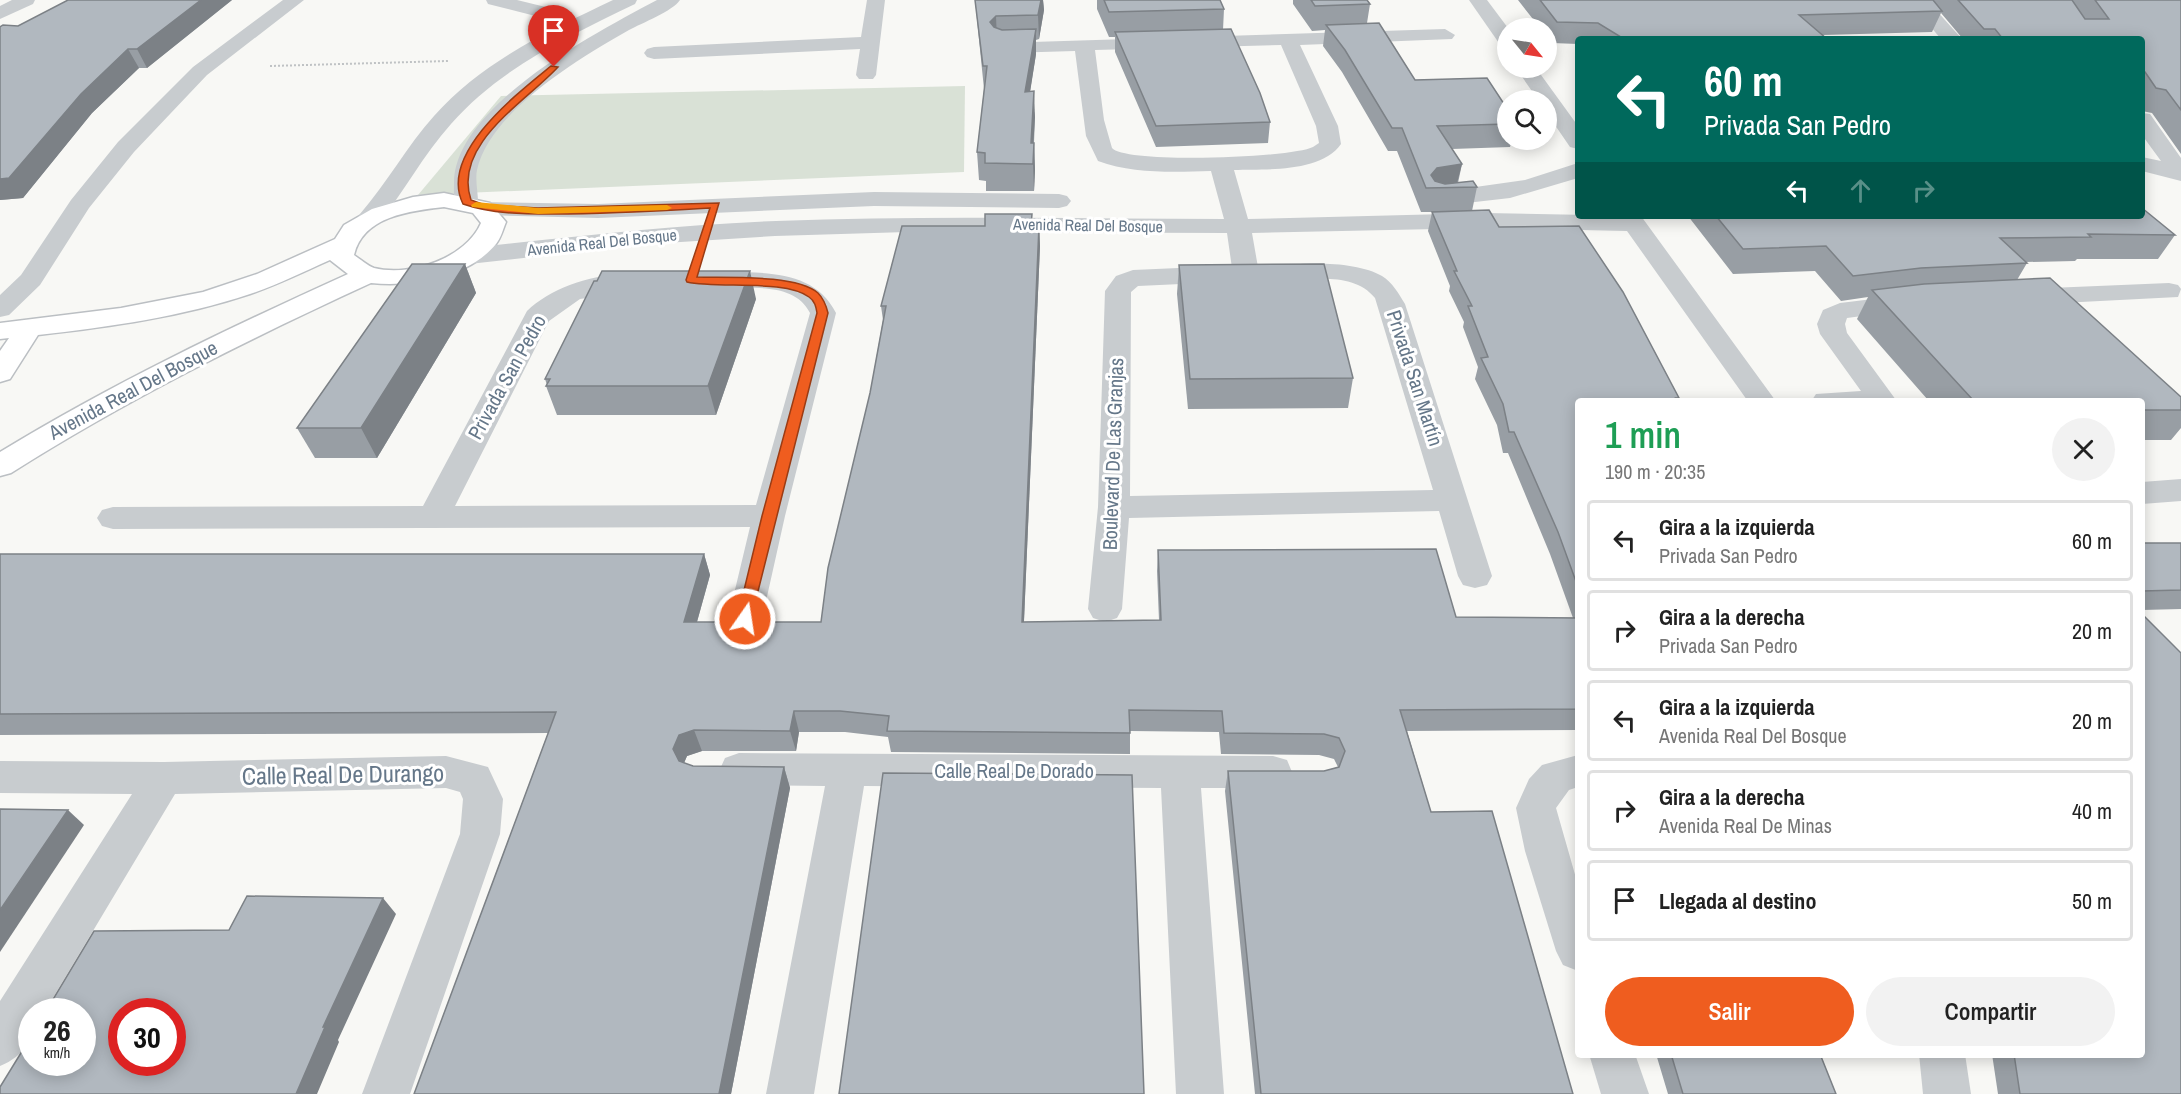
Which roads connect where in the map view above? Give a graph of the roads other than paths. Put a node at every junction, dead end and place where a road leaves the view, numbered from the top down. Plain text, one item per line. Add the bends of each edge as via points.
1 (26, 0) edge
2 (295, 0) edge
3 (495, 0) edge
4 (628, 0) edge
5 (671, 0) edge
6 (876, 0) edge
7 (1478, 0) edge
8 (1917, 0) edge
9 (0, 13) edge
10 (559, 16) dead end
11 (1497, 27) edge
12 (1445, 35) dead end
13 (1949, 36) edge
14 (1288, 39) junction
15 (869, 43) junction
16 (1084, 45) junction
17 (1004, 47) edge
18 (654, 53) dead end
19 (525, 55) junction
20 (567, 57) junction
21 (866, 75) dead end
22 (1535, 78) edge
23 (1569, 116) edge
24 (2145, 123) edge
25 (1575, 133) edge
26 (1220, 163) junction
27 (2145, 165) edge
28 (1575, 171) edge
29 (2181, 174) edge
30 (1076, 201) dead end
31 (475, 205) junction
32 (716, 205) junction
33 (1225, 211) junction
34 (369, 219) junction
35 (1632, 220) edge
36 (709, 232) junction
37 (341, 245) junction
38 (470, 256) junction
39 (1246, 273) junction
40 (367, 275) junction
41 (31, 280) junction
42 (678, 280) junction
43 (2169, 291) dead end
44 (2061, 295) junction
45 (1116, 298) joint
46 (2005, 298) edge
47 (1928, 302) edge
48 (0, 309) edge
49 (2087, 318) edge
50 (29, 328) junction
51 (0, 331) edge
52 (0, 373) edge
53 (1760, 398) edge
54 (1881, 398) edge
55 (0, 466) edge
56 (2181, 490) edge
57 (2145, 493) edge
58 (1453, 500) junction
59 (1114, 507) junction
60 (769, 516) junction
61 (433, 517) junction
62 (113, 518) dead end
63 (1475, 576) dead end
64 (1106, 609) dead end
65 (745, 619) edge
66 (702, 769) edge
67 (847, 770) junction
68 (1180, 772) junction
69 (1575, 772) edge
70 (1308, 773) edge
71 (0, 777) edge
72 (164, 778) junction
73 (1575, 942) edge
74 (0, 1044) edge
75 (1613, 1058) edge
76 (1942, 1058) edge
77 (386, 1094) edge
78 (790, 1094) edge
79 (1200, 1094) edge
80 (1625, 1094) edge
81 (1947, 1094) edge

1 - 9 street
2 - 41 street via 200,71 126,147 80,205
3 - 10 street
4 - 19 street
5 - 20 street
6 - 15 street
7 - 11 street
8 - 13 street
12 - 14 street
14 - 16 street
14 - 26 street via 1327,126 1327,149 1294,159
15 - 18 street
15 - 21 street
16 - 17 street
16 - 26 street via 1095,123 1104,155 1111,160 1144,164
19 - 20 street
19 - 34 street via 444,117 392,194
20 - 31 street via 505,109 480,139 462,187
22 - 23 street
23 - 25 street
24 - 29 street
26 - 33 street
27 - 29 street
28 - 33 street, Avenida Real Del Bosque via 1534,186 1486,195
30 - 32 street, Avenida Real Del Bosque via 874,199
31 - 32 street, Avenida Real Del Bosque via 598,211
31 - 34 main road via 418,203
31 - 38 main road via 493,218 494,230
32 - 36 street
33 - 35 street, Avenida Real Del Bosque
33 - 36 street, Avenida Real Del Bosque
33 - 39 street
34 - 37 main road
35 - 53 street
36 - 38 street, Avenida Real Del Bosque
36 - 42 street
37 - 40 main road via 341,258 349,268
37 - 50 main road via 240,289 177,306
38 - 40 main road via 419,274
39 - 45 street, Privada San Martín via 1133,278 1125,282
39 - 58 street, Privada San Martín via 1355,275 1378,285 1392,304
40 - 55 main road, Avenida Real Del Bosque via 127,389
41 - 48 street
41 - 50 street
42 - 60 street, Privada San Pedro via 788,285 812,294 820,302 822,313
42 - 61 street, Privada San Pedro via 578,290 547,305 537,317
43 - 44 street
44 - 46 street
44 - 49 street
45 - 59 street, Boulevard De Las Granjas
47 - 54 street via 1877,304 1833,316 1834,334
50 - 51 main road
50 - 52 main road
56 - 57 street
58 - 59 street
58 - 63 street, Privada San Martín
59 - 64 street, Boulevard De Las Granjas
60 - 61 street
60 - 65 street, Privada San Pedro
61 - 62 street
66 - 67 street, Calle Real De Dorado
67 - 68 street, Calle Real De Dorado
67 - 78 street
68 - 70 street, Calle Real De Dorado
68 - 79 street
69 - 73 street via 1556,777 1543,791 1536,808
71 - 72 street, Calle Real De Durango
72 - 74 street
72 - 77 street, Calle Real De Durango via 446,772 474,779 483,799 480,834
75 - 80 street
76 - 81 street

